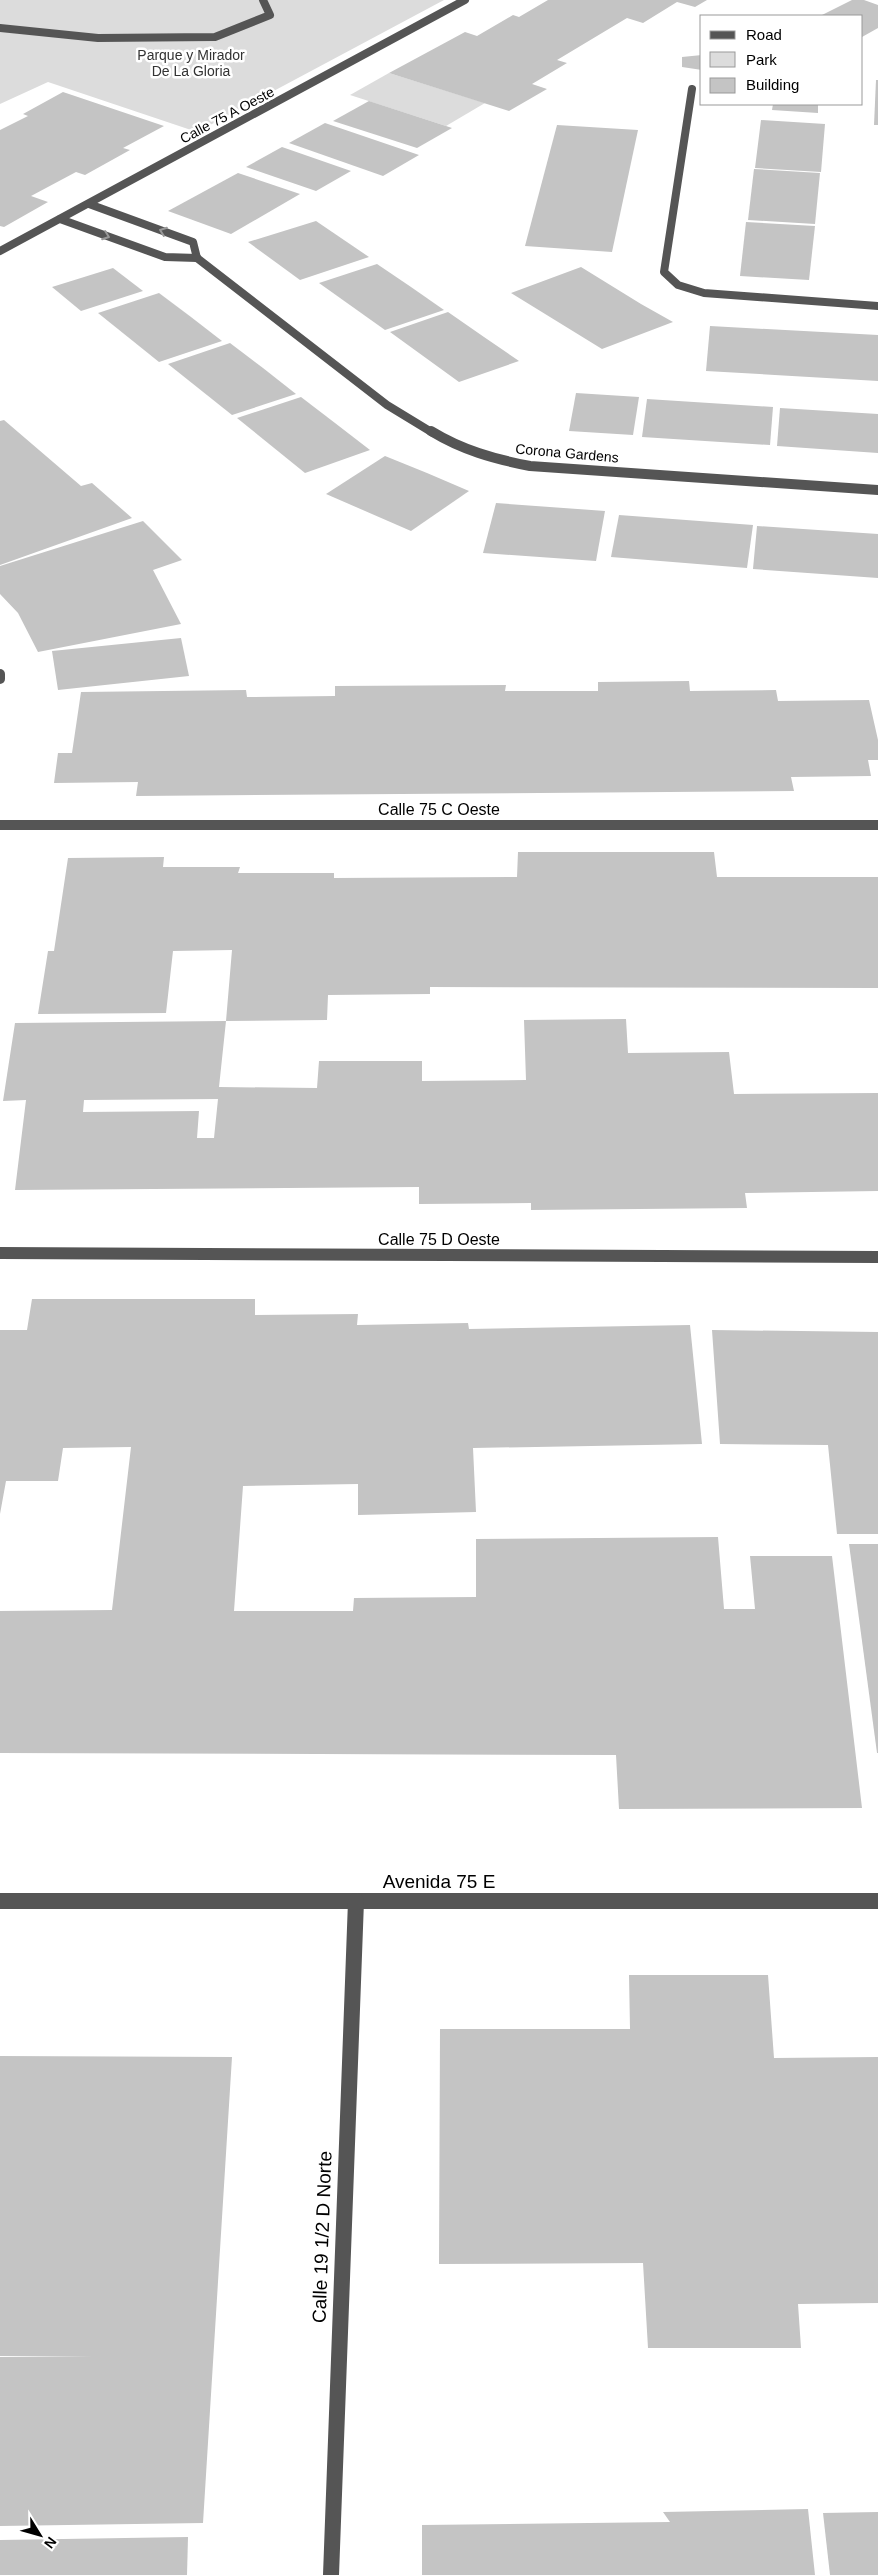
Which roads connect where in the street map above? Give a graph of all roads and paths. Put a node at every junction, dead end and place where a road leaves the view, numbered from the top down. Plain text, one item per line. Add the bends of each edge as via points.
1 (262, 0) edge
2 (465, 0) edge
3 (0, 28) edge
4 (692, 89) dead end
5 (89, 204) junction
6 (60, 219) junction
7 (0, 251) edge
8 (197, 258) junction
9 (878, 306) edge
10 (878, 490) edge
11 (0, 674) edge
12 (0, 679) edge
13 (0, 825) edge
14 (878, 825) edge
15 (0, 1253) edge
16 (878, 1257) edge
17 (0, 1901) edge
18 (356, 1901) junction
19 (878, 1901) edge
20 (331, 2575) edge

1 - 3 street via 270,15 215,37 98,38
2 - 5 street, Calle 75 A Oeste
4 - 9 street via 664,272 678,285 704,293
5 - 6 street, Calle 75 A Oeste
8 -> 5 street, Corona Gardens via 193,242
6 - 7 street, Calle 75 A Oeste
6 -> 8 street via 165,257
8 - 10 street, Corona Gardens via 387,406 452,444 487,457 530,466
11 - 12 street
13 - 14 street, Calle 75 C Oeste
15 - 16 street, Calle 75 D Oeste
17 - 18 street, Avenida 75 E
18 - 19 street, Avenida 75 E
18 - 20 street, Calle 19 1/2 D Norte

